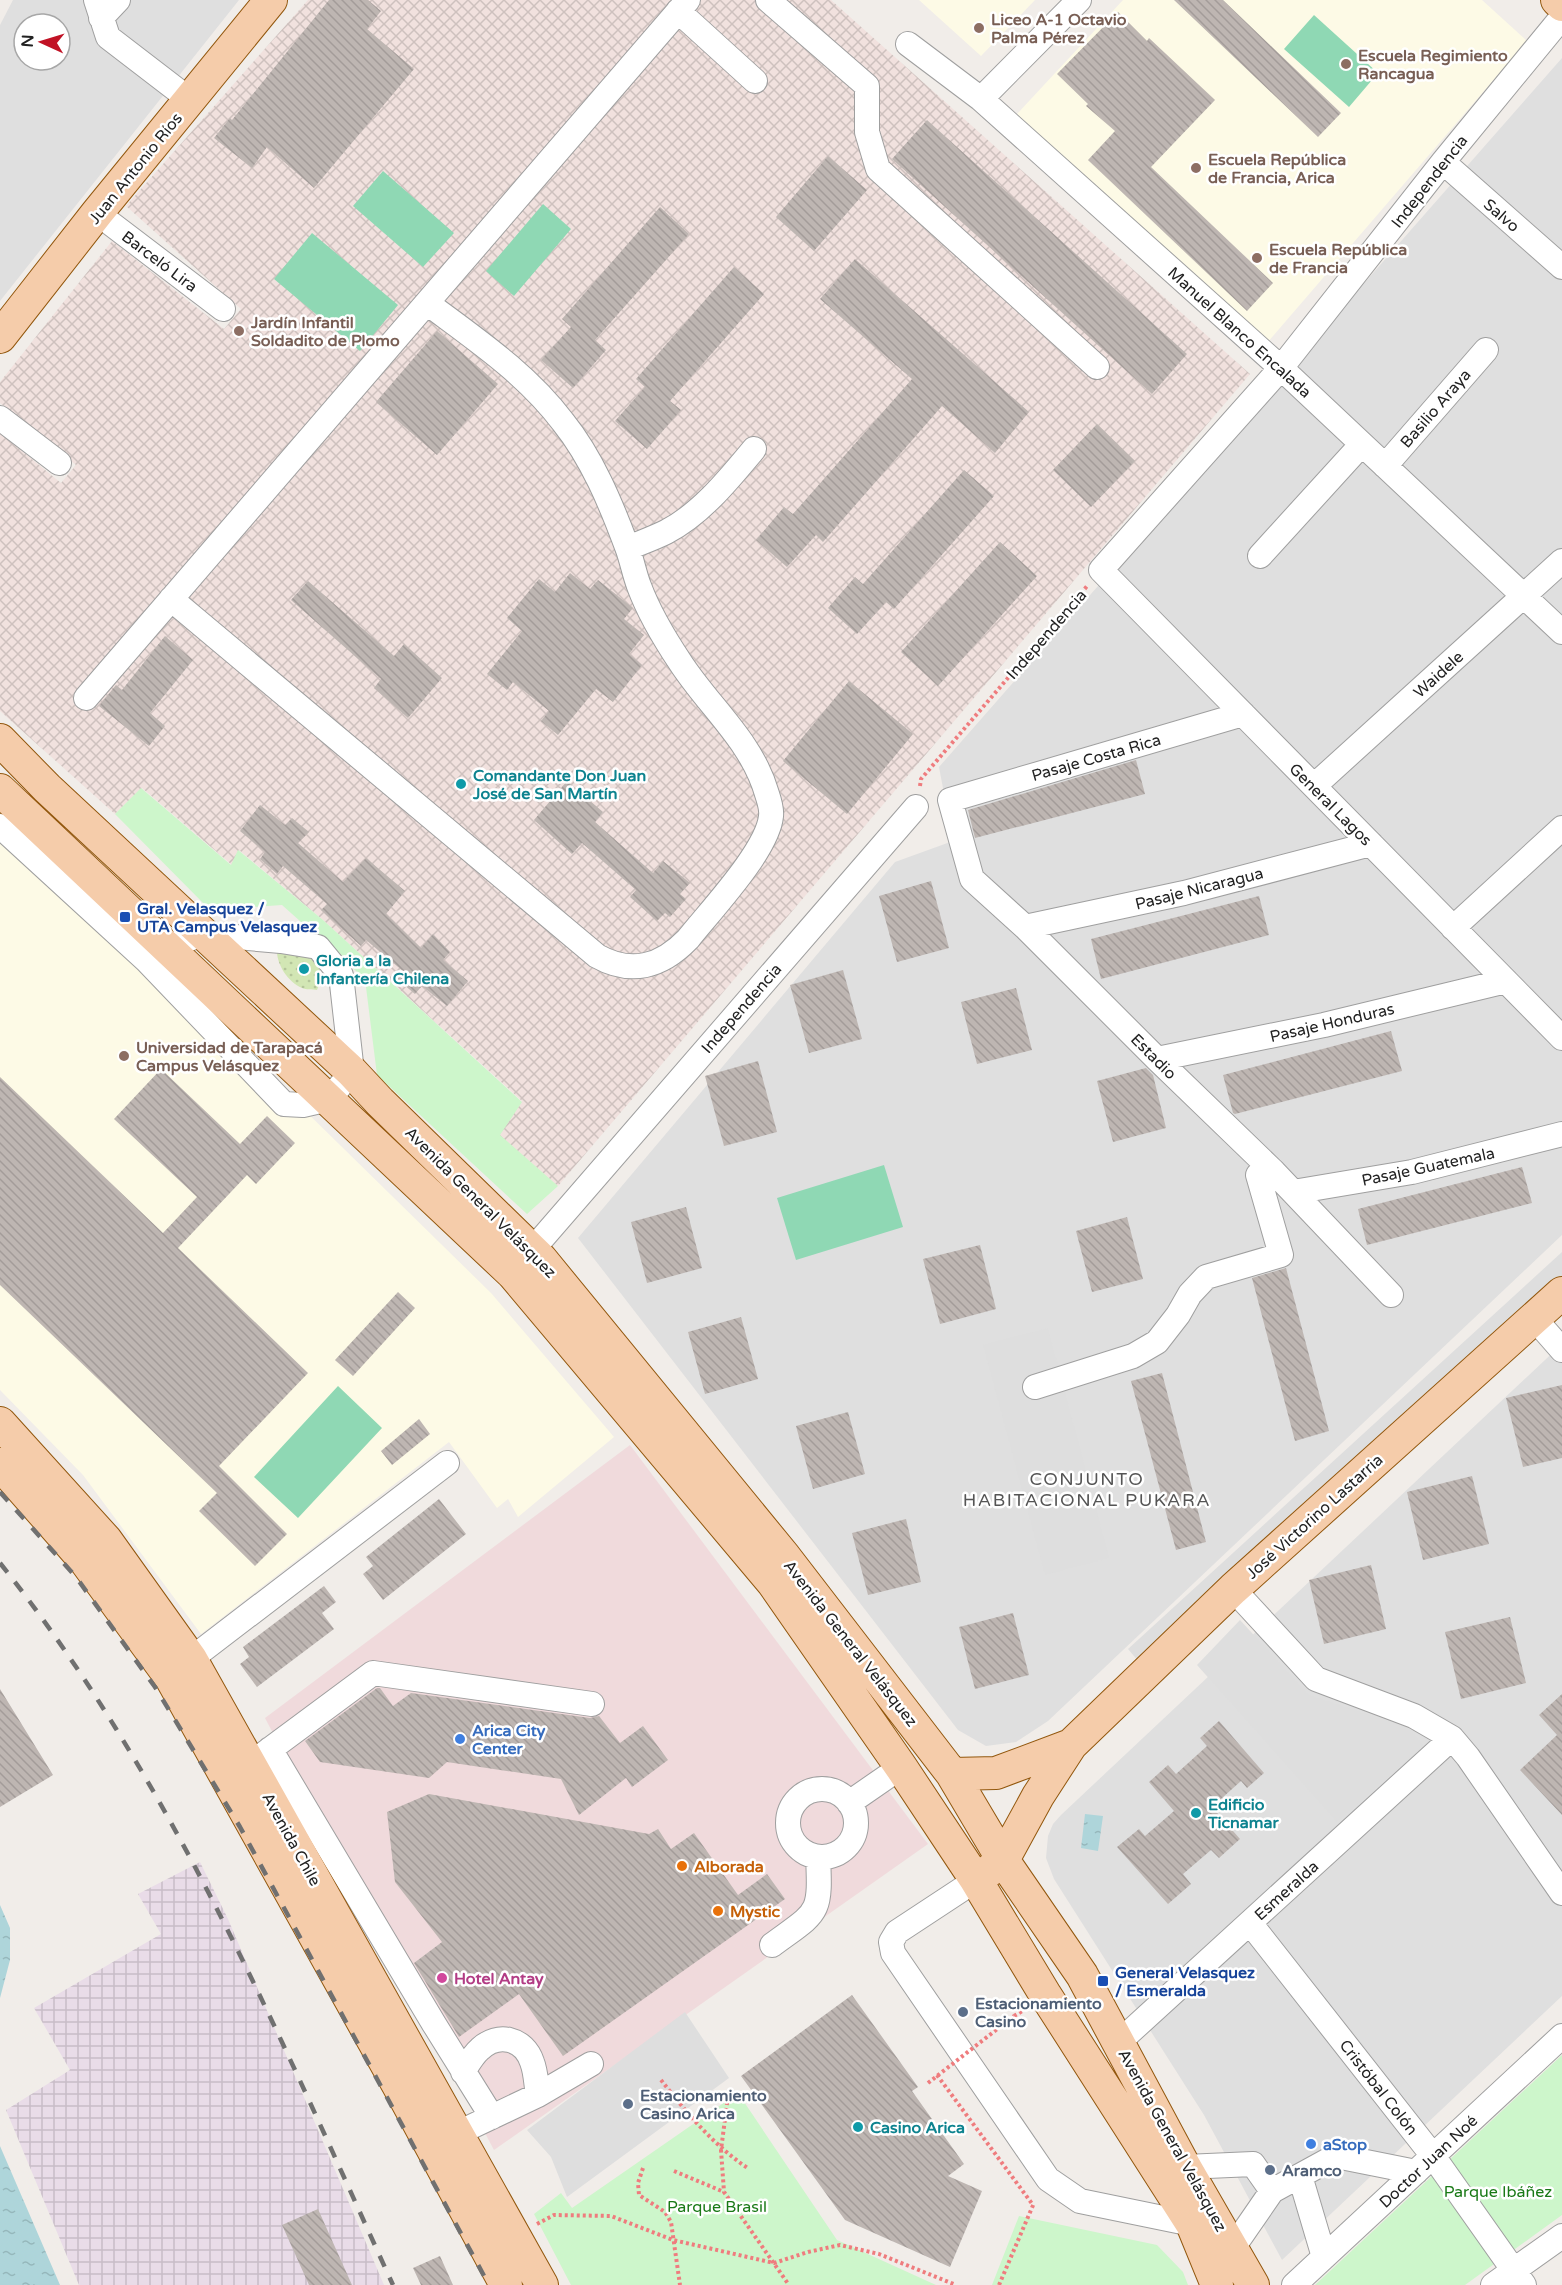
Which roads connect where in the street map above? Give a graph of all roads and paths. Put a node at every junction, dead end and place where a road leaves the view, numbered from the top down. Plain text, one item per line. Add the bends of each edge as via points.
1 (118, 0) edge
2 (271, 0) edge
3 (768, 0) edge
4 (1079, 0) edge
5 (1557, 0) edge
6 (1562, 5) edge
7 (683, 6) edge
8 (99, 9) edge
9 (1562, 17) edge
10 (908, 44) dead end
11 (755, 81) dead end
12 (981, 99) junction
13 (190, 100) junction
14 (1443, 162) junction
15 (97, 213) junction
16 (1562, 267) edge
17 (427, 303) junction
18 (223, 309) dead end
19 (0, 337) edge
20 (1486, 350) dead end
21 (1097, 367) dead end
22 (1281, 369) junction
23 (0, 418) edge
24 (1362, 444) junction
25 (754, 449) dead end
26 (59, 463) dead end
27 (1385, 466) junction
28 (628, 549) junction
29 (1260, 556) dead end
30 (1562, 561) edge
31 (1101, 570) junction
32 (1523, 596) junction
33 (171, 599) junction
34 (1562, 632) edge
35 (86, 698) dead end
36 (1243, 714) junction
37 (0, 740) edge
38 (1314, 786) junction
39 (0, 790) edge
40 (950, 801) joint
41 (916, 807) joint
42 (0, 826) edge
43 (1562, 828) edge
44 (1371, 844) junction
45 (1025, 927) junction
46 (1453, 928) junction
47 (202, 934) junction
48 (156, 955) junction
49 (1506, 981) junction
50 (1562, 1038) edge
51 (1157, 1059) junction
52 (352, 1071) junction
53 (329, 1099) junction
54 (1562, 1134) edge
55 (1274, 1171) junction
56 (1293, 1192) junction
57 (532, 1249) junction
58 (1562, 1293) edge
59 (1391, 1295) dead end
60 (1534, 1318) junction
61 (1562, 1350) edge
62 (1035, 1386) dead end
63 (0, 1423) edge
64 (447, 1463) dead end
65 (0, 1464) edge
66 (110, 1570) junction
67 (1233, 1589) junction
68 (191, 1659) junction
69 (592, 1704) dead end
70 (1452, 1738) junction
71 (1071, 1745) junction
72 (260, 1757) junction
73 (901, 1767) junction
74 (952, 1774) junction
75 (849, 1803) junction
76 (818, 1857) junction
77 (1003, 1860) junction
78 (976, 1880) junction
79 (1562, 1893) edge
80 (1250, 1923) junction
81 (772, 1945) dead end
82 (1014, 2016) dead end
83 (434, 2024) junction
84 (1562, 2036) edge
85 (406, 2042) junction
86 (1119, 2042) junction
87 (591, 2064) dead end
88 (463, 2072) junction
89 (937, 2075) junction
90 (661, 2080) dead end
91 (928, 2083) dead end
92 (538, 2095) junction
93 (728, 2096) dead end
94 (492, 2117) junction
95 (458, 2133) junction
96 (721, 2150) junction
97 (1424, 2164) junction
98 (1185, 2167) junction
99 (643, 2168) dead end
100 (749, 2169) dead end
101 (674, 2170) dead end
102 (1300, 2176) junction
103 (484, 2178) junction
104 (1272, 2191) junction
105 (724, 2192) junction
106 (458, 2195) junction
107 (1037, 2198) dead end
108 (1033, 2205) junction
109 (1192, 2224) junction
110 (1562, 2236) edge
111 (517, 2237) junction
112 (673, 2240) junction
113 (1232, 2249) junction
114 (1324, 2257) junction
115 (774, 2263) junction
116 (1519, 2278) edge
117 (506, 2285) edge
118 (543, 2285) edge
119 (680, 2285) edge
120 (789, 2285) edge
121 (956, 2285) edge
122 (999, 2285) edge
123 (1217, 2285) edge
124 (1253, 2285) edge
125 (1294, 2285) edge
126 (1493, 2285) edge

1 - 8 street
2 - 13 main road, Juan Antonio Ríos
3 - 21 street via 867,86 867,132 878,169
4 - 12 street
5 - 6 main road
7 - 11 street
7 - 17 street
8 - 13 street via 108,37
9 - 14 street, Independencia
10 - 12 street, Manuel Blanco Encalada
12 - 22 street, Manuel Blanco Encalada
13 - 15 main road, Juan Antonio Ríos
14 - 16 street, Salvo
14 - 22 street, Independencia
15 - 18 street, Barceló Lira
15 - 19 main road, Juan Antonio Ríos
17 - 28 street via 508,365 548,402 575,438 599,481
17 - 33 street
20 - 27 street, Basilio Araya
22 - 24 street, Manuel Blanco Encalada
22 - 31 street, Independencia
23 - 26 street
24 - 27 street, Manuel Blanco Encalada
24 - 29 street
25 - 28 street via 717,492 688,516 667,532
27 - 32 street, Manuel Blanco Encalada
28 - 33 street via 639,587 666,639 701,693 748,750 764,783 771,815 750,862 688,939 661,959 638,966 611,964 579,942
30 - 32 street, Waidele
31 - 36 street, General Lagos
31 - 41 path, Independencia via 921,779
32 - 34 street, Manuel Blanco Encalada
32 - 38 street, Waidele
33 - 35 street
36 - 38 street, General Lagos
36 - 40 street, Pasaje Costa Rica
37 - 47 main road, Avenida General Velásquez
38 - 44 street, General Lagos
39 - 48 main road, Avenida General Velásquez
40 - 45 street, Estadio via 972,879
41 - 57 street, Independencia
42 - 48 street
43 - 46 street
44 - 45 street, Pasaje Nicaragua via 1184,893
44 - 46 street, General Lagos
45 - 51 street, Estadio
46 - 49 street, General Lagos
47 - 48 street
47 - 52 main road, Avenida General Velásquez
47 - 52 street via 318,947 341,975
48 - 53 main road, Avenida General Velásquez
49 - 50 street, General Lagos
49 - 51 street, Pasaje Honduras via 1324,1025
51 - 55 street, Estadio
52 - 53 street
52 - 57 main road, Avenida General Velásquez
53 - 73 main road, Avenida General Velásquez via 518,1279 773,1583
54 - 56 street, Pasaje Guatemala via 1412,1172
55 - 56 street, Estadio
55 - 62 street via 1258,1175 1281,1255 1206,1277 1157,1342 1133,1356
56 - 59 street, Estadio
57 - 74 main road, Avenida General Velásquez via 785,1557
58 - 60 main road, José Victorino Lastarria
60 - 61 street
60 - 67 main road, José Victorino Lastarria
63 - 66 main road, Avenida Chile via 106,1540
64 - 68 street
65 - 66 main road, Avenida Chile via 86,1562
66 - 68 main road, Avenida Chile
66 - 106 main road, Avenida Chile
67 - 70 street via 1316,1679 1414,1716
67 - 71 main road, José Victorino Lastarria
68 - 72 main road, Avenida Chile
69 - 72 street via 373,1673
70 - 79 street
70 - 80 street, Esmeralda
71 - 74 main road, José Victorino Lastarria via 996,1773
71 - 77 main road, José Victorino Lastarria
72 - 83 street
72 - 85 main road, Avenida Chile
73 - 75 street
73 - 78 main road, Avenida General Velásquez
74 - 77 main road, Avenida General Velásquez
75 - 76 street via 856,1823 854,1835 839,1852
75 - 76 street via 841,1795 821,1789 810,1791 793,1805 788,1826 791,1837 797,1846
76 - 81 street via 818,1906 811,1917
77 - 78 main road, José Victorino Lastarria
77 - 86 main road, Avenida General Velásquez via 1082,1975
78 - 109 main road, Avenida General Velásquez
78 - 109 street via 897,1932 891,1942 893,1953 1048,2180 1080,2201
80 - 86 street, Esmeralda
80 - 97 street, Cristóbal Colón
82 - 89 path, bridge
83 - 85 street
83 - 88 street
84 - 97 street, Doctor Juan Noé
85 - 95 main road, Avenida Chile
86 - 98 main road, Avenida General Velásquez
87 - 92 street
88 - 92 street via 478,2050 490,2041 505,2038 527,2051
88 - 94 street
89 - 91 path, bridge
89 - 108 path
90 - 96 path
92 - 94 street
93 - 96 path
94 - 95 street
95 - 103 main road, Avenida Chile
96 - 100 path
96 - 105 path
97 - 102 street via 1336,2156
97 - 114 street, Doctor Juan Noé
97 - 116 street, Cristóbal Colón
98 - 104 street via 1253,2164
98 - 113 main road, Avenida General Velásquez
99 - 112 path via 639,2195 665,2212 671,2222
101 - 105 path
102 - 104 street
102 - 114 street
103 - 106 main road
103 - 111 main road, Avenida Chile
104 - 113 street
105 - 115 path
106 - 117 main road, Avenida Chile
107 - 108 path
108 - 122 path
109 - 123 main road, Avenida General Velásquez
110 - 116 street
111 - 112 path via 554,2215 611,2216
111 - 118 main road, Avenida Chile
112 - 115 path
112 - 119 path
113 - 124 main road, Avenida General Velásquez
114 - 125 street, Doctor Juan Noé
115 - 120 path
115 - 121 path via 840,2245 879,2254
116 - 126 street

